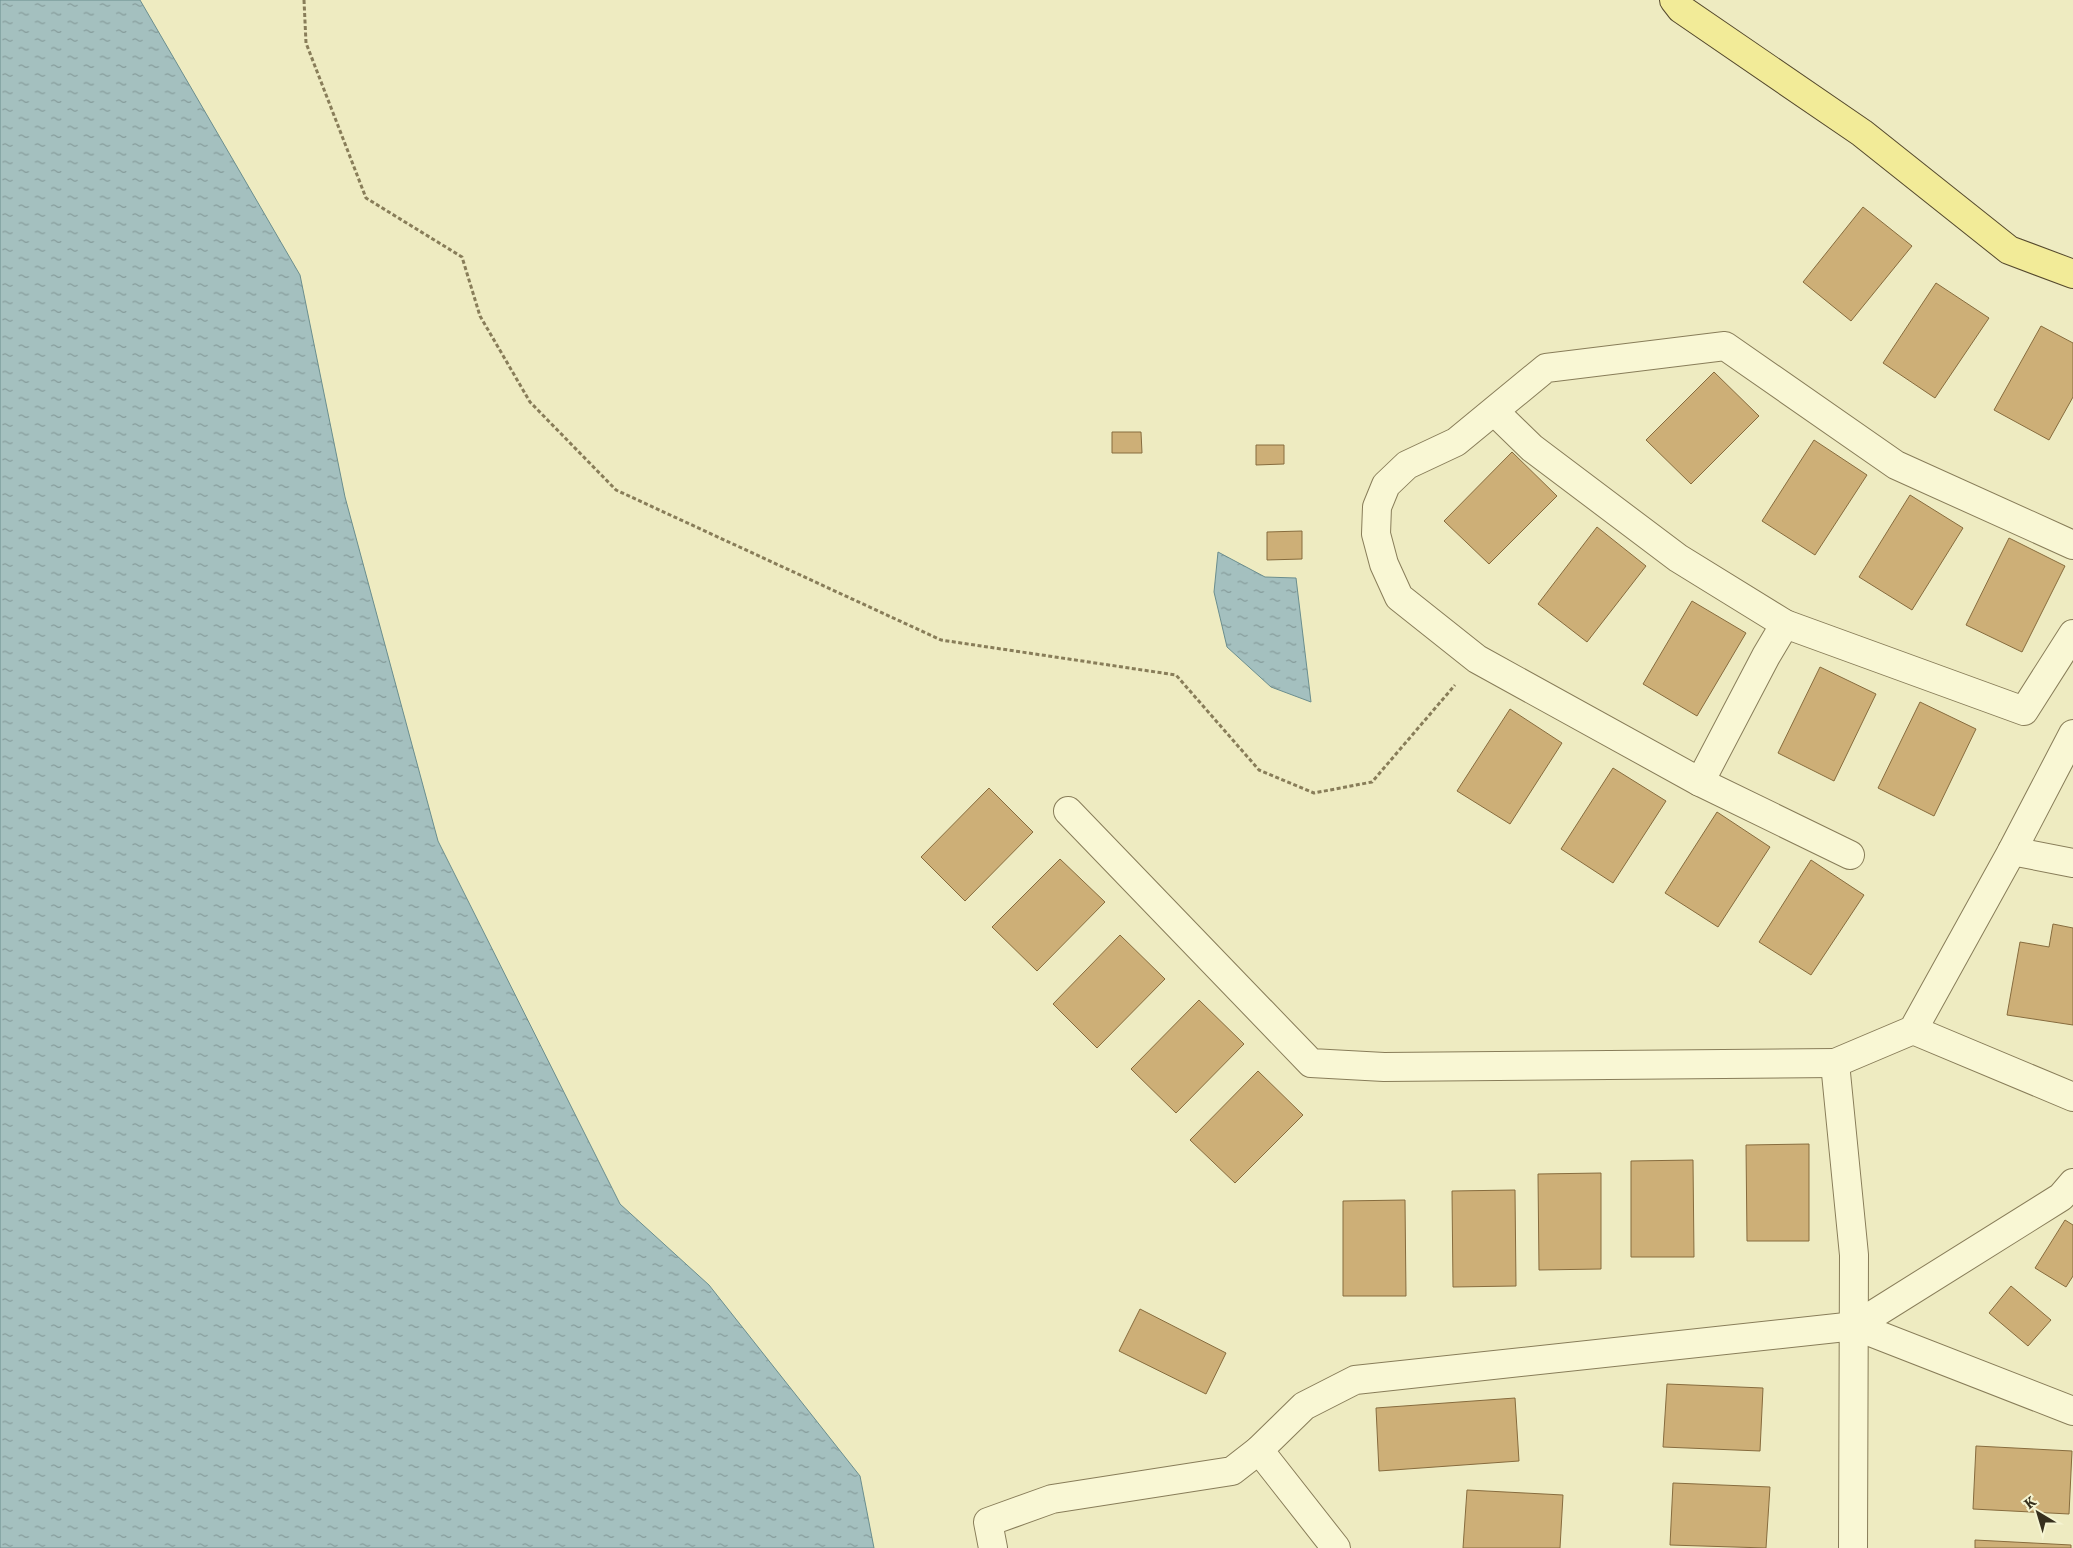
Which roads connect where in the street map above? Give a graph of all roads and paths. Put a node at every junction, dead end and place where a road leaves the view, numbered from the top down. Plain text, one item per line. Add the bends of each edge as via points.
1 (304, 0) edge
2 (1674, 0) edge
3 (2073, 274) edge
4 (1495, 412) junction
5 (2073, 544) edge
6 (1785, 624) junction
7 (2073, 634) edge
8 (1477, 659) junction
9 (2073, 734) edge
10 (1700, 782) junction
11 (1068, 810) dead end
12 (2012, 850) junction
13 (1850, 855) dead end
14 (2073, 863) edge
15 (1913, 1030) junction
16 (1834, 1063) junction
17 (2073, 1097) edge
18 (2073, 1183) edge
19 (1855, 1326) junction
20 (2073, 1411) edge
21 (1259, 1450) junction
22 (993, 1548) edge
23 (1336, 1548) edge
24 (1853, 1548) edge

1 - 8 path via 306,43 366,198 462,257 480,316 530,402 616,490 941,640 1176,675 1259,770 1314,793 1372,782
2 - 3 main road via 1681,9 1862,133 2008,250
4 - 5 street via 1546,368 1725,346 1896,465
4 - 6 street via 1532,448 1678,558
4 - 8 street via 1456,442 1407,464 1386,485 1377,507 1376,534 1384,564 1399,597
6 - 7 street via 2024,711
6 - 10 street
8 - 10 street
9 - 12 street
10 - 13 street
11 - 16 street via 1311,1063 1384,1067
12 - 14 street
12 - 15 street
15 - 16 street
15 - 17 street
16 - 19 street via 1854,1255
18 - 19 street via 2061,1197
19 - 20 street
19 - 21 street via 1355,1380 1304,1406
19 - 24 street
21 - 22 street via 1232,1471 1052,1500 988,1522
21 - 23 street

